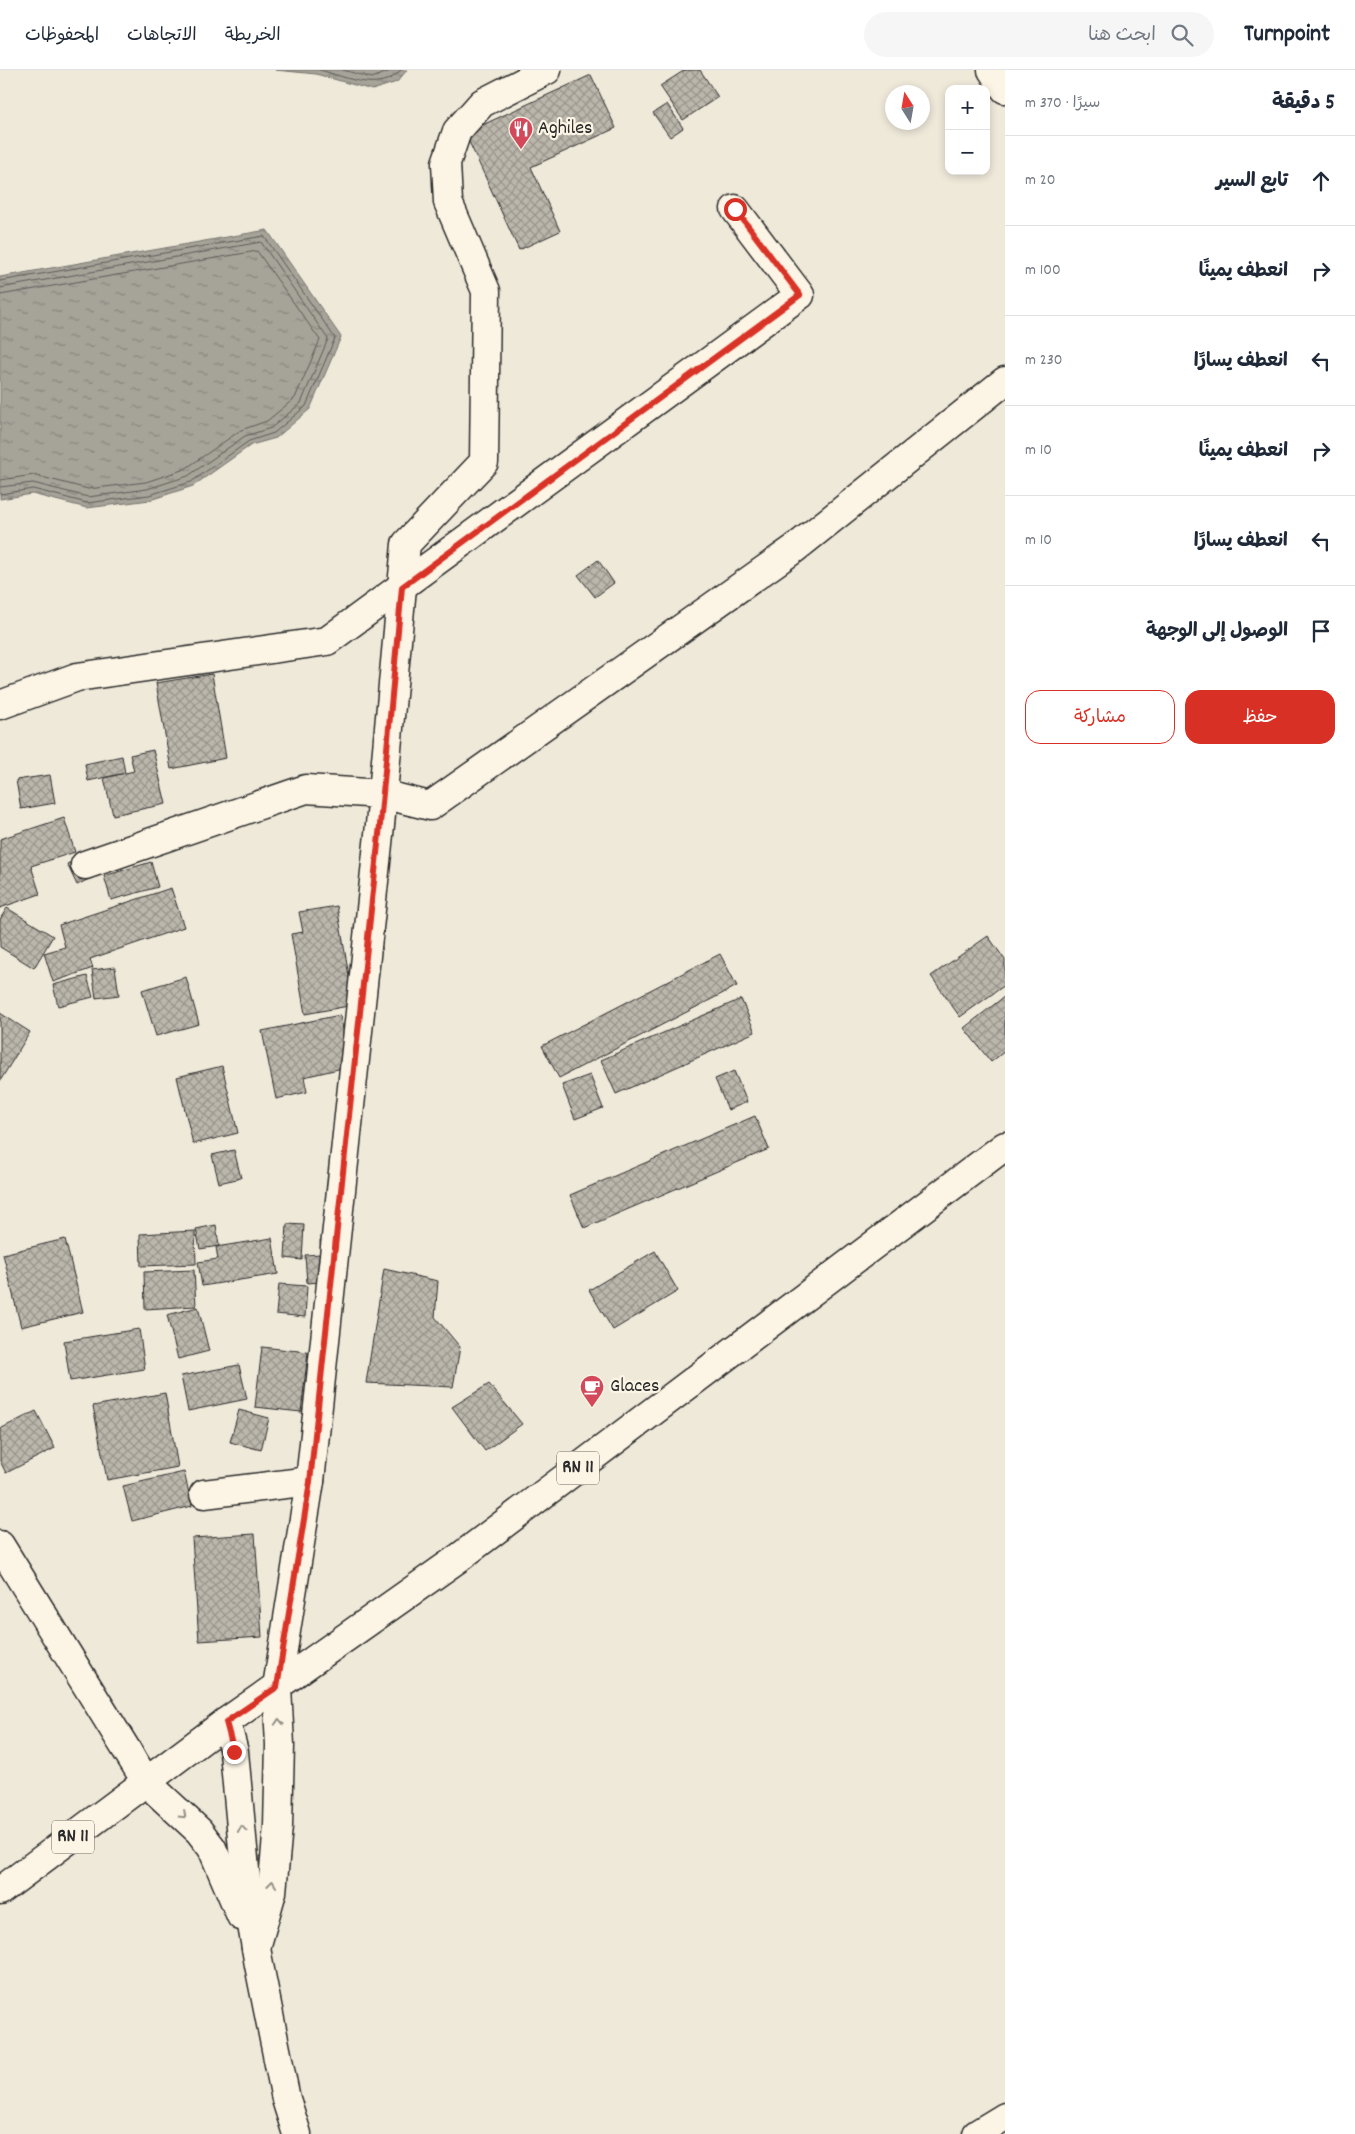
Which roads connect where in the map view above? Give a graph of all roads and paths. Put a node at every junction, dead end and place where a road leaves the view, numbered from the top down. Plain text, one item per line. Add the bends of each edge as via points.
1 (547, 70) edge
2 (992, 70) edge
3 (1005, 89) edge
4 (735, 209) dead end
5 (1005, 381) edge
6 (402, 587) junction
7 (0, 705) edge
8 (382, 794) junction
9 (85, 864) dead end
10 (1005, 1146) edge
11 (310, 1482) junction
12 (204, 1494) dead end
13 (0, 1545) edge
14 (277, 1687) junction
15 (226, 1722) junction
16 (147, 1782) junction
17 (0, 1891) edge
18 (258, 1956) junction
19 (1005, 2117) edge
20 (297, 2134) edge
21 (977, 2134) edge

1 - 6 main road via 482,103 456,131 446,163 448,202 486,290 484,462 406,544
2 - 3 main road
4 - 6 main road via 800,295
5 - 8 main road via 794,549 430,806
6 - 7 main road via 327,641 77,677
6 - 8 main road
8 - 9 main road via 306,789
8 - 11 main road
10 - 14 main road, RN 11 via 460,1557
11 - 12 main road
11 - 14 main road
13 - 16 main road
14 - 15 main road, RN 11
18 -> 14 main road via 272,1892 278,1826 280,1745
15 - 16 main road, RN 11
18 -> 15 main road via 248,1902 234,1752
16 - 17 main road, RN 11
16 -> 18 main road via 200,1831 212,1848
18 - 20 main road via 286,2099
19 - 21 main road

